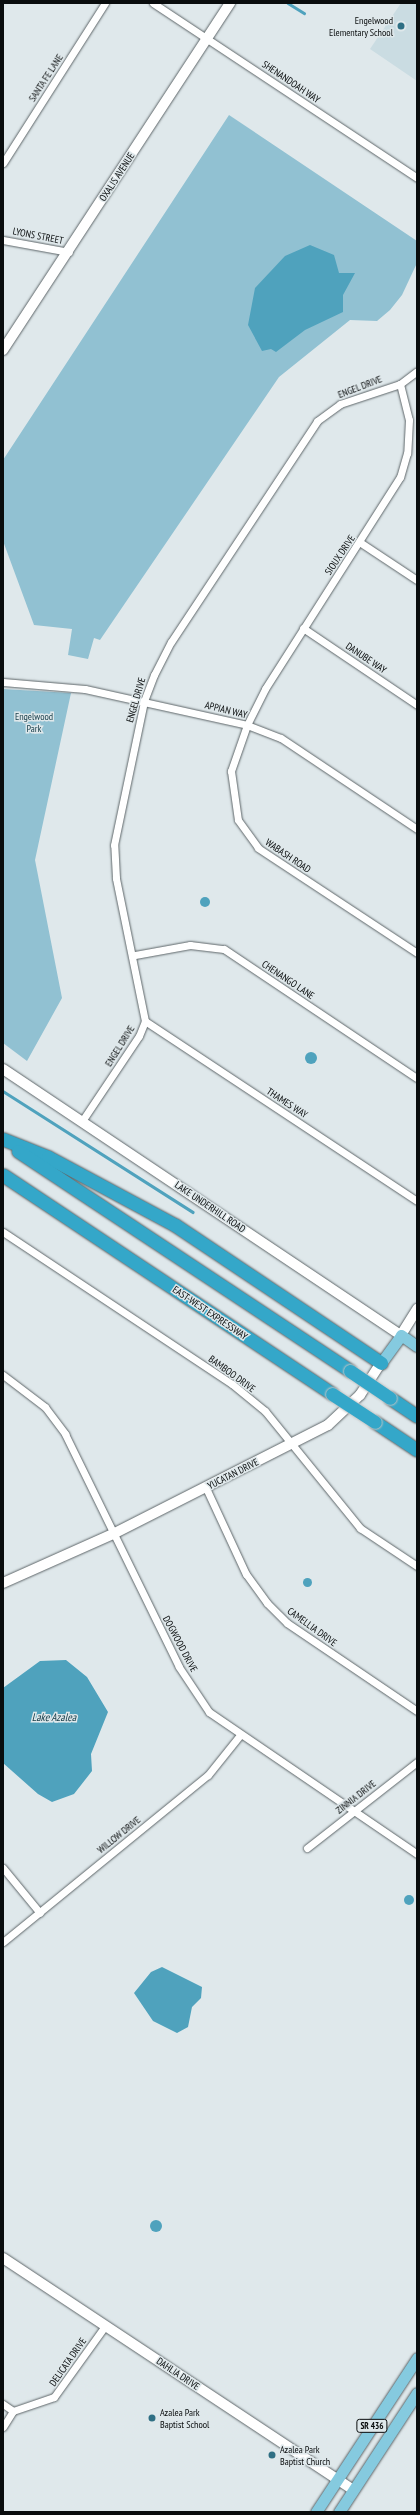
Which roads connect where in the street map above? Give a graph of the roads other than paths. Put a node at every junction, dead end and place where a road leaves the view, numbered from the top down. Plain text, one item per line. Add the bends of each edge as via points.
1 (105, 3) edge
2 (153, 3) edge
3 (230, 3) edge
4 (207, 38) junction
5 (3, 163) edge
6 (417, 178) edge
7 (3, 240) edge
8 (69, 252) junction
9 (3, 350) edge
10 (417, 371) edge
11 (400, 384) junction
12 (361, 543) junction
13 (417, 580) edge
14 (303, 628) junction
15 (3, 682) edge
16 (144, 701) junction
17 (417, 705) edge
18 (247, 725) junction
19 (417, 829) edge
20 (417, 954) edge
21 (134, 955) junction
22 (145, 1021) junction
23 (3, 1069) edge
24 (417, 1078) edge
25 (82, 1121) junction
26 (3, 1140) edge
27 (3, 1175) edge
28 (417, 1201) edge
29 (3, 1232) edge
30 (417, 1309) edge
31 (400, 1335) junction
32 (417, 1346) edge
33 (381, 1363) junction
34 (3, 1376) edge
35 (417, 1416) edge
36 (393, 1434) junction
37 (293, 1443) junction
38 (417, 1450) edge
39 (417, 1454) edge
40 (206, 1488) junction
41 (113, 1534) junction
42 (417, 1566) edge
43 (3, 1583) edge
44 (417, 1711) edge
45 (240, 1735) junction
46 (417, 1762) edge
47 (354, 1812) junction
48 (307, 1848) dead end
49 (417, 1854) edge
50 (3, 1868) edge
51 (40, 1912) junction
52 (3, 1942) edge
53 (3, 2258) edge
54 (105, 2326) junction
55 (417, 2358) edge
56 (417, 2393) edge
57 (3, 2404) edge
58 (13, 2411) junction
59 (3, 2427) edge
60 (337, 2480) junction
61 (353, 2490) junction
62 (316, 2512) edge
63 (339, 2512) edge

1 - 5 street, SANTA FE LANE
2 - 4 street, SHENANDOAH WAY
3 - 4 street, OXALIS AVENUE
4 - 6 street, SHENANDOAH WAY
4 - 8 street, OXALIS AVENUE
7 - 8 street, LYONS STREET
8 - 9 street, OXALIS AVENUE
10 - 11 street, ENGEL DRIVE
11 - 12 street, SIOUX DRIVE via 409,420 407,453 400,478
11 - 16 street, ENGEL DRIVE via 340,404 317,421 171,642
12 - 13 street
12 - 14 street, SIOUX DRIVE
14 - 17 street, DANUBE WAY
14 - 18 street, SIOUX DRIVE
15 - 16 street, APPIAN WAY via 85,689
16 - 18 street, APPIAN WAY
16 - 21 street, ENGEL DRIVE via 114,845 116,878
18 - 19 street, APPIAN WAY via 281,738
18 - 20 street, WABASH ROAD via 231,771 238,820 258,848
21 - 22 street, ENGEL DRIVE
21 - 24 street, CHENANGO LANE via 190,945 224,949
22 - 25 street, ENGEL DRIVE via 139,1036
22 - 28 street, THAMES WAY
23 - 25 street, LAKE UNDERHILL ROAD
25 - 31 street, LAKE UNDERHILL ROAD
26 - 33 highway via 48,1156 175,1225
26 - 35 highway, bridge
27 - 36 highway, EAST-WEST EXPRESSWAY, bridge
29 - 37 street, BAMBOO DRIVE via 232,1384 265,1411
30 - 31 street, YUCATAN DRIVE
31 - 32 main road, LAKE UNDERHILL ROAD
31 - 33 main road, YUCATAN DRIVE
33 - 37 street, YUCATAN DRIVE via 347,1411
34 - 41 street, DOGWOOD DRIVE via 45,1407 65,1434
36 - 38 highway, EAST-WEST EXPRESSWAY
36 - 39 highway
37 - 40 street, YUCATAN DRIVE
37 - 42 street, BAMBOO DRIVE via 360,1528
40 - 41 street, YUCATAN DRIVE
40 - 44 street, CAMELLIA DRIVE via 246,1574 267,1603 287,1623
41 - 43 street, YUCATAN DRIVE
41 - 45 street, DOGWOOD DRIVE via 179,1667 209,1712
45 - 47 street, DOGWOOD DRIVE
45 - 51 street, WILLOW DRIVE via 208,1775
46 - 47 street, ZINNIA DRIVE
47 - 48 street, ZINNIA DRIVE
47 - 49 street, DOGWOOD DRIVE
50 - 51 street
51 - 52 street, WILLOW DRIVE
53 - 54 street, DAHLIA DRIVE
54 - 58 street, DELICATA DRIVE via 54,2397
54 - 60 street, DAHLIA DRIVE
55 - 60 main road, SR 436
56 - 61 main road, SR 436
57 - 58 street
58 - 59 street
60 - 61 street, DAHLIA DRIVE
60 - 62 main road, SR 436
61 - 63 main road, SR 436

